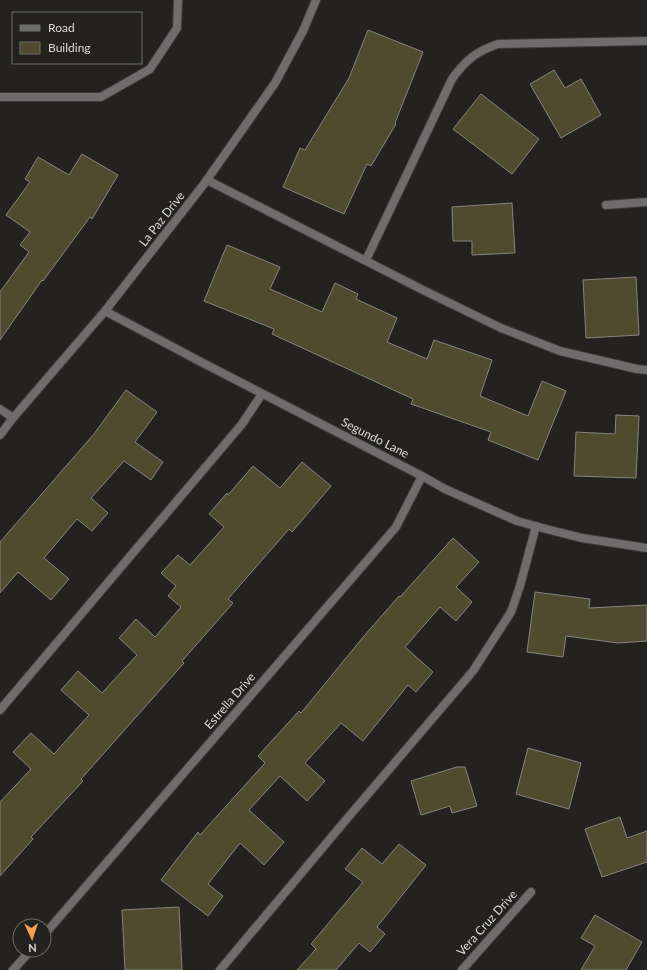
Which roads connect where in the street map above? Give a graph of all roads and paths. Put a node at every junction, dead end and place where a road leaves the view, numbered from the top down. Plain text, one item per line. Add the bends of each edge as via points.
1 (178, 0) edge
2 (316, 0) edge
3 (647, 41) edge
4 (0, 97) edge
5 (207, 180) junction
6 (647, 202) edge
7 (606, 205) dead end
8 (366, 260) junction
9 (105, 312) junction
10 (647, 370) edge
11 (262, 394) junction
12 (0, 408) edge
13 (13, 418) junction
14 (0, 435) edge
15 (422, 476) junction
16 (536, 526) junction
17 (647, 548) edge
18 (0, 710) edge
19 (531, 892) dead end
20 (52, 926) edge
21 (24, 958) edge
22 (14, 970) edge
23 (220, 970) edge
24 (462, 970) edge

1 - 4 street via 177,28 150,69 101,97
2 - 5 street, La Paz Drive via 275,84
3 - 8 street via 498,44 473,56 452,79
5 - 8 street
5 - 9 street, La Paz Drive
6 - 7 street
8 - 10 street via 501,328 560,351
9 - 11 street, Segundo Lane
9 - 13 street, La Paz Drive
11 - 15 street, Segundo Lane
11 - 18 street via 242,424
12 - 13 street
13 - 14 street, La Paz Drive
15 - 16 street, Segundo Lane via 459,496 517,521
15 - 20 street, Estrella Drive via 396,527
16 - 17 street, Segundo Lane via 582,538
16 - 23 street via 511,612 473,671
19 - 24 street, Vera Cruz Drive
21 - 22 street

